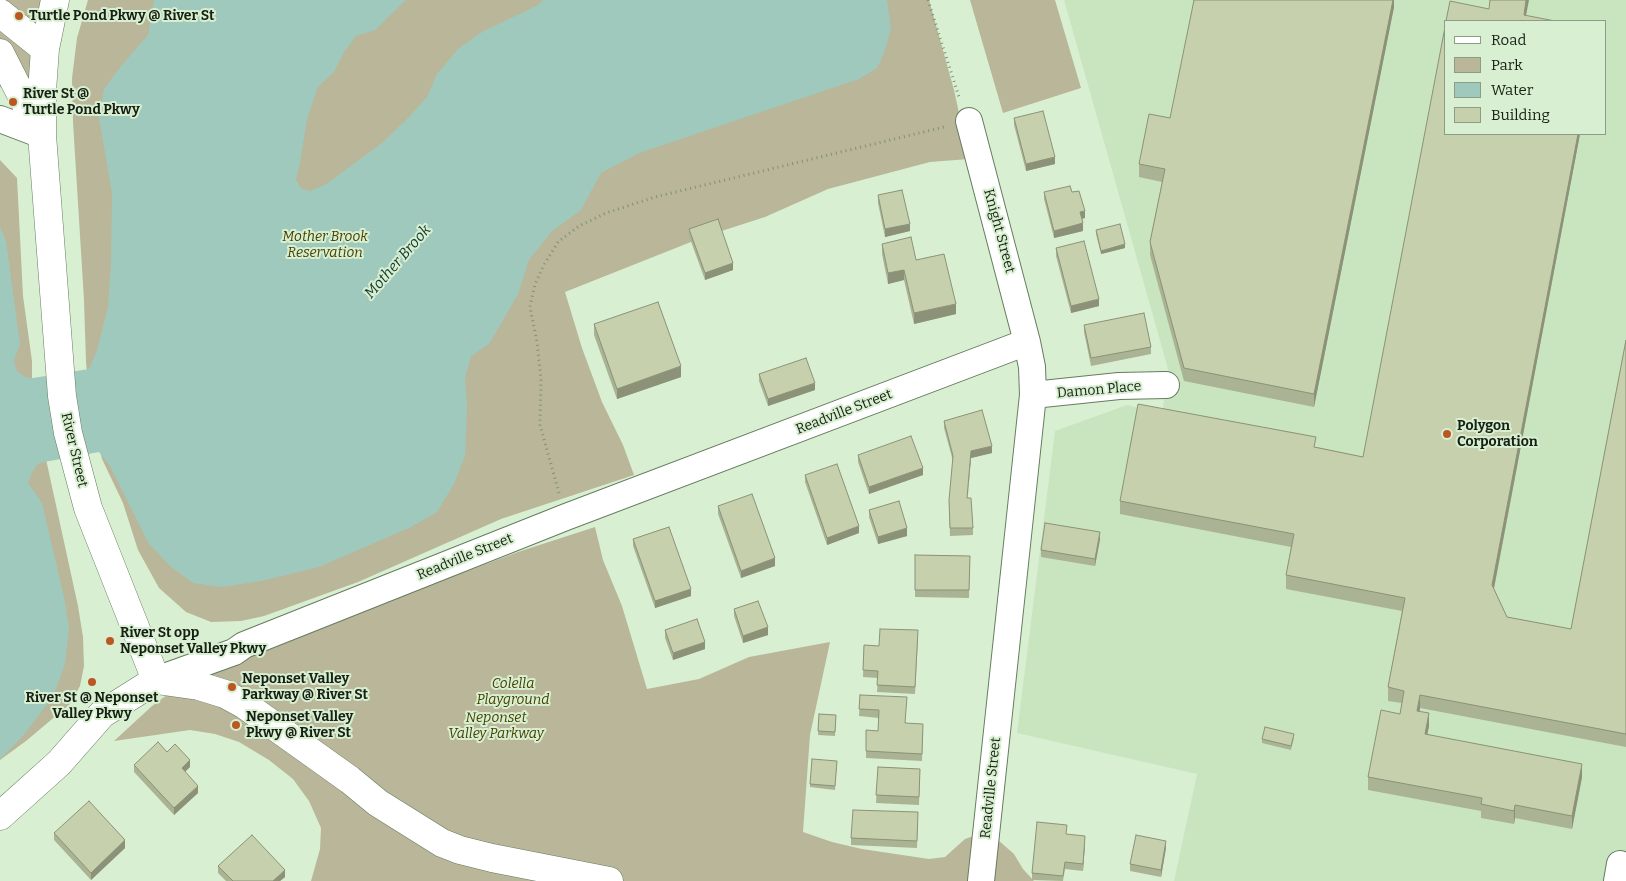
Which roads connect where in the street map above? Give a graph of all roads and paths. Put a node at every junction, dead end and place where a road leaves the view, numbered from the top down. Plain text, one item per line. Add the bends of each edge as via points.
1 (55, 0) edge
2 (928, 0) edge
3 (0, 13) edge
4 (45, 49) junction
5 (0, 53) edge
6 (0, 119) edge
7 (969, 121) junction
8 (42, 135) junction
9 (1027, 342) junction
10 (1166, 385) dead end
11 (1033, 395) junction
12 (566, 517) junction
13 (156, 680) junction
14 (0, 816) edge
15 (609, 881) edge
16 (982, 881) edge

1 - 4 main road, River Street
2 - 7 path
3 - 4 main road
4 - 8 main road, River Street
5 - 8 main road
6 - 8 street
7 - 9 street, Knight Street
7 - 12 path via 655,198 606,213 579,226 558,242 544,263 530,307 537,342 540,425
8 - 13 main road, River Street via 58,362 68,433 102,548
9 - 11 street, Readville Street
9 - 12 street, Readville Street
10 - 11 street, Damon Place via 1119,386
11 - 16 street, Readville Street
12 - 13 street, Readville Street via 244,644 234,652
13 - 14 main road via 102,714 59,763
13 - 15 main road via 199,686 245,704 378,803 442,844 492,858

